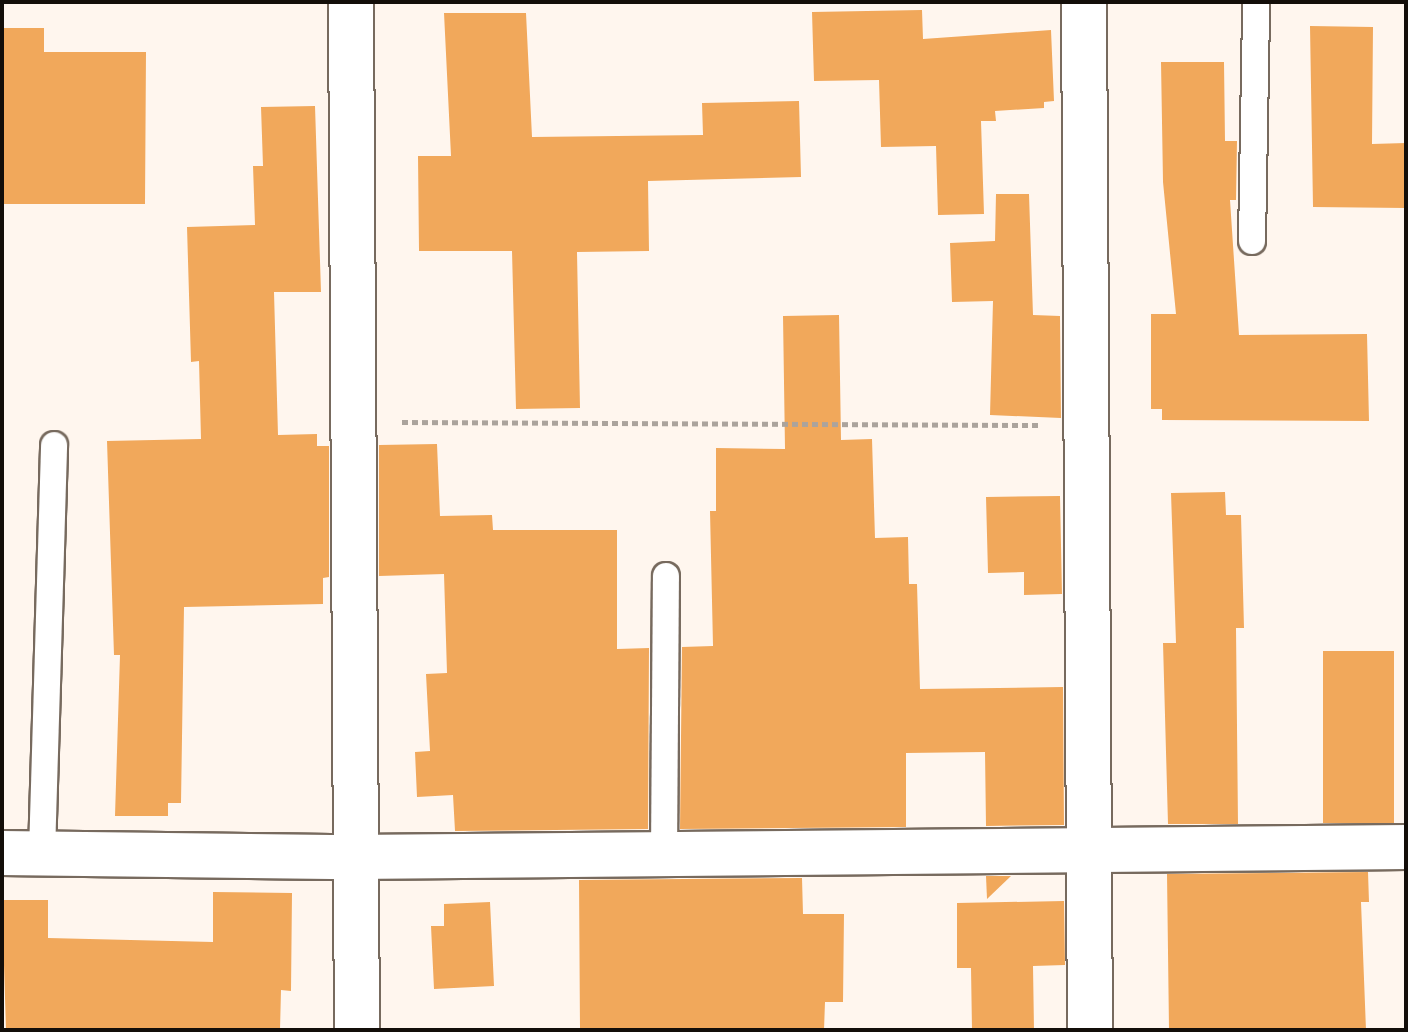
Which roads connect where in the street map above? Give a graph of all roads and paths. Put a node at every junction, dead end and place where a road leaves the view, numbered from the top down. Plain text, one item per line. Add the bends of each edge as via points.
1 (351, 2) edge
2 (1084, 2) edge
3 (1256, 2) edge
4 (1252, 241) dead end
5 (355, 421) junction
6 (1085, 425) junction
7 (54, 445) dead end
8 (666, 576) dead end
9 (1406, 847) edge
10 (22, 853) edge
11 (1091, 854) junction
12 (664, 855) junction
13 (352, 857) junction
14 (357, 1030) edge
15 (1090, 1030) edge

1 - 5 street
2 - 6 street
3 - 4 lane
5 - 6 path
5 - 13 street
6 - 11 street
7 - 10 lane
8 - 12 lane
9 - 11 street
10 - 13 street
11 - 12 street
11 - 15 street
12 - 13 street
13 - 14 street

